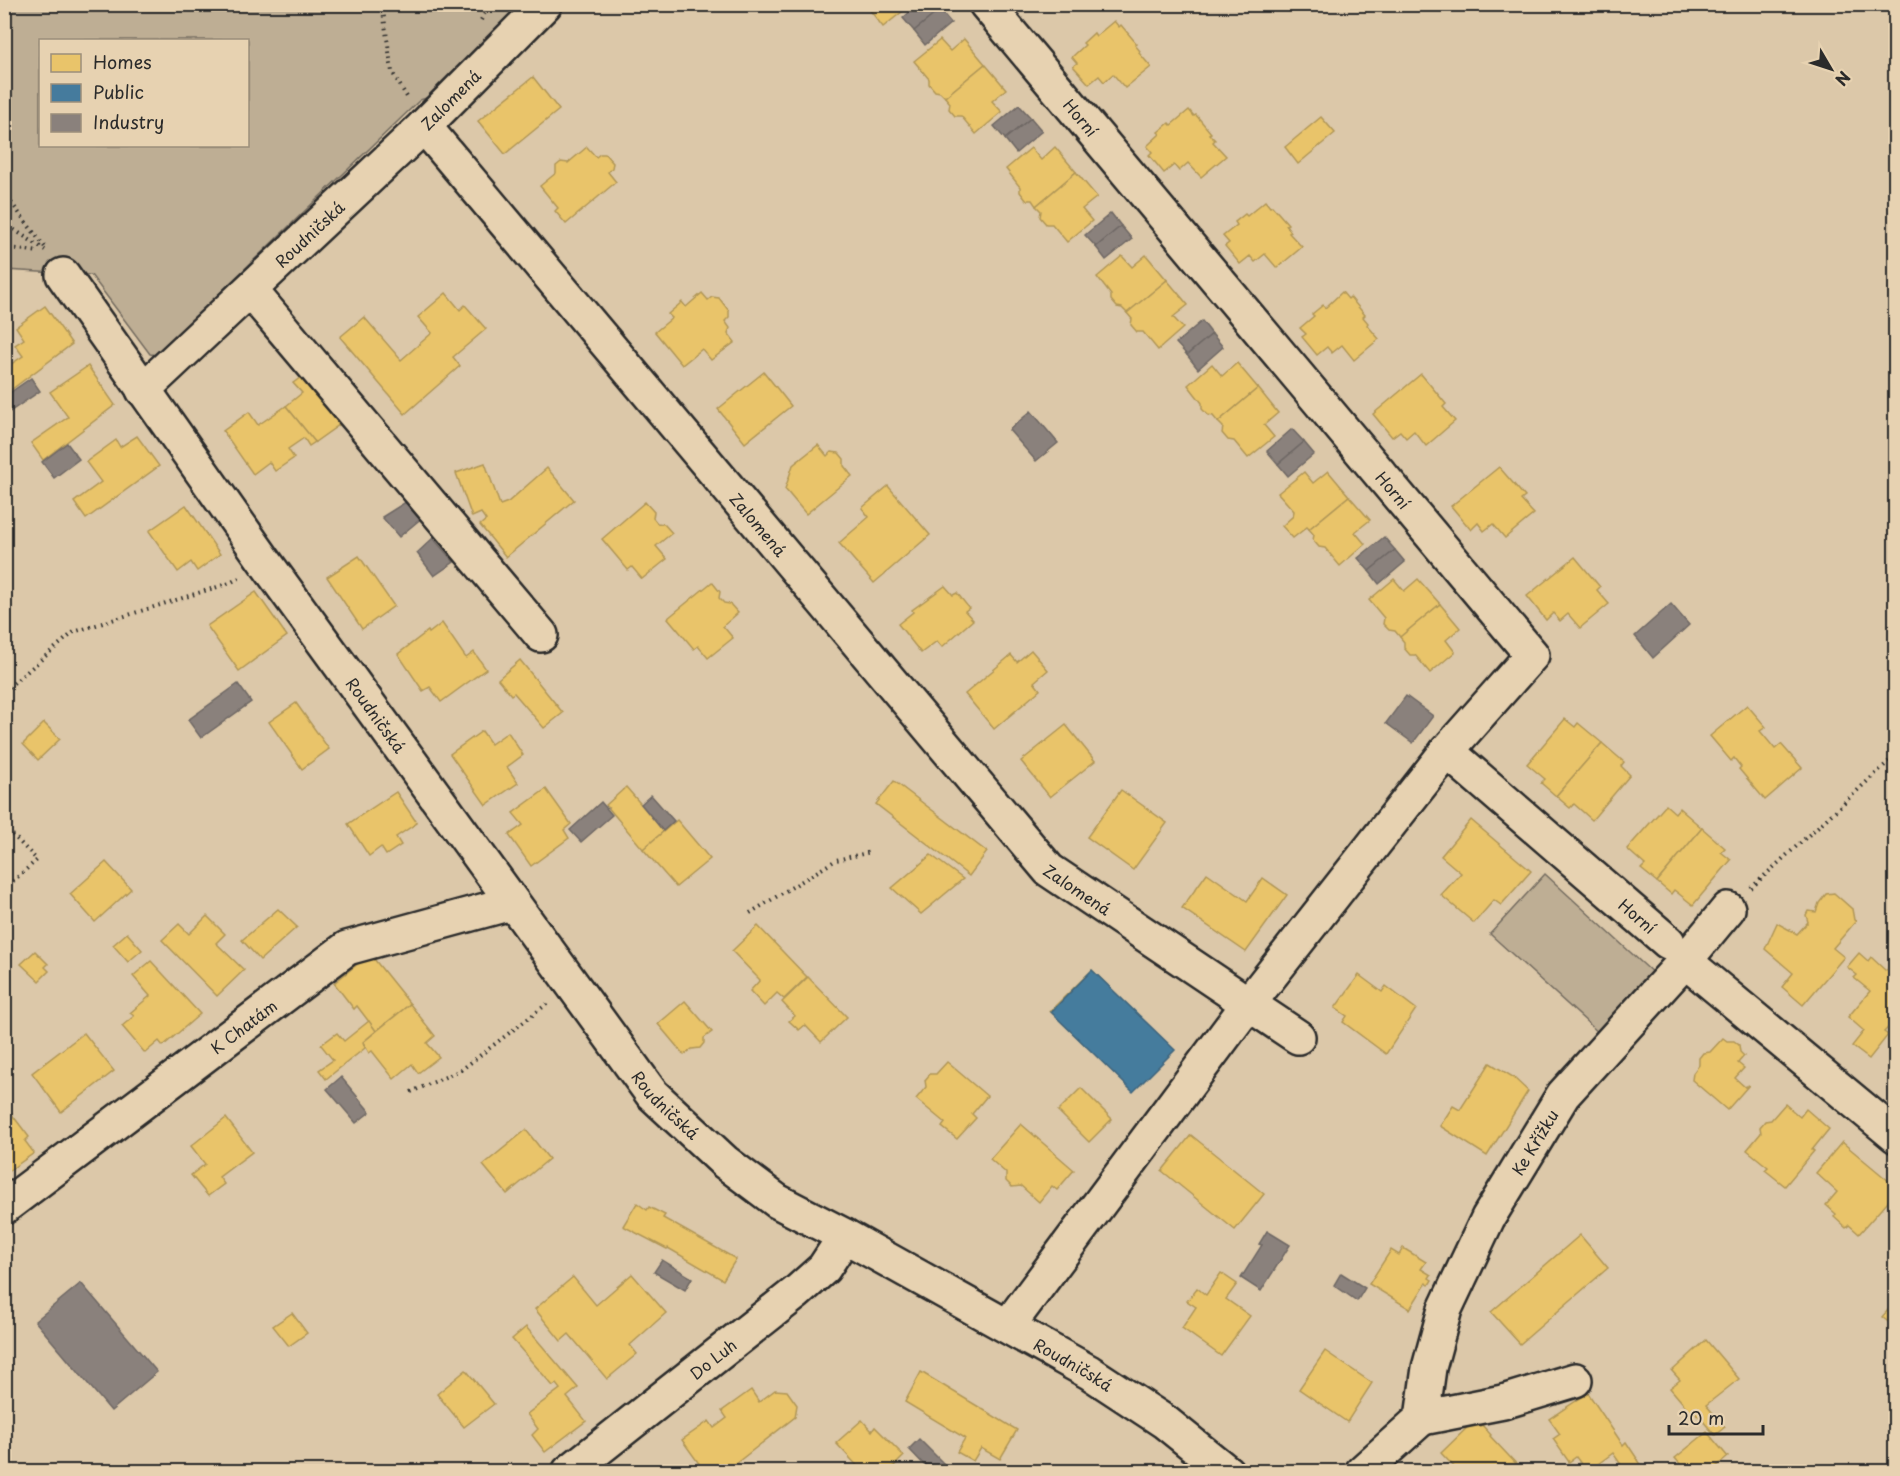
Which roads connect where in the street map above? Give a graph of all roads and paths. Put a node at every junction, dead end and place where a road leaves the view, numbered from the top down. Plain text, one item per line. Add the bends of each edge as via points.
1 (382, 4) edge
2 (546, 4) edge
3 (986, 4) edge
4 (424, 126) junction
5 (4, 193) edge
6 (4, 224) edge
7 (4, 247) edge
8 (57, 264) junction
9 (250, 290) junction
10 (143, 390) junction
11 (266, 563) junction
12 (541, 635) dead end
13 (4, 690) edge
14 (1447, 751) junction
15 (1896, 755) edge
16 (4, 826) edge
17 (871, 852) dead end
18 (4, 889) edge
19 (511, 903) junction
20 (1728, 909) joint
21 (750, 913) dead end
22 (1677, 951) junction
23 (571, 985) junction
24 (1249, 1003) junction
25 (1298, 1037) dead end
26 (411, 1092) dead end
27 (1896, 1136) edge
28 (4, 1207) edge
29 (845, 1236) junction
30 (1008, 1326) junction
31 (1575, 1380) dead end
32 (1422, 1418) junction
33 (569, 1472) edge
34 (1227, 1472) edge
35 (1362, 1472) edge

1 - 4 path via 392,72
2 - 4 street, Zalomená
3 - 14 street, Horní via 1532,655
4 - 9 street, Roudničská
4 - 24 street, Zalomená via 1049,870
5 - 8 path
6 - 8 path
7 - 8 path
8 - 10 street, Roudničská
9 - 10 street, Roudničská
9 - 12 street
10 - 11 street, Roudničská
11 - 13 path via 230,583 74,632
11 - 19 street, Roudničská
14 - 22 street, Horní
14 - 24 street
15 - 20 path
16 - 18 path via 37,860
17 - 21 path via 836,860
19 - 23 street, Roudničská
19 - 28 street, K Chatám via 347,948
20 - 22 street, Ke Křížku
22 - 27 street, Horní
22 - 32 street, Ke Křížku via 1563,1095 1488,1218 1445,1309 1429,1368
23 - 26 path via 461,1070
23 - 29 street, Roudničská via 652,1095 725,1162 777,1201
24 - 25 street, Zalomená
24 - 30 street
29 - 30 street, Roudničská
29 - 33 street, Do Luh via 824,1268 797,1292
30 - 34 street, Roudničská via 1089,1372 1165,1422
31 - 32 street via 1503,1402
32 - 35 street

